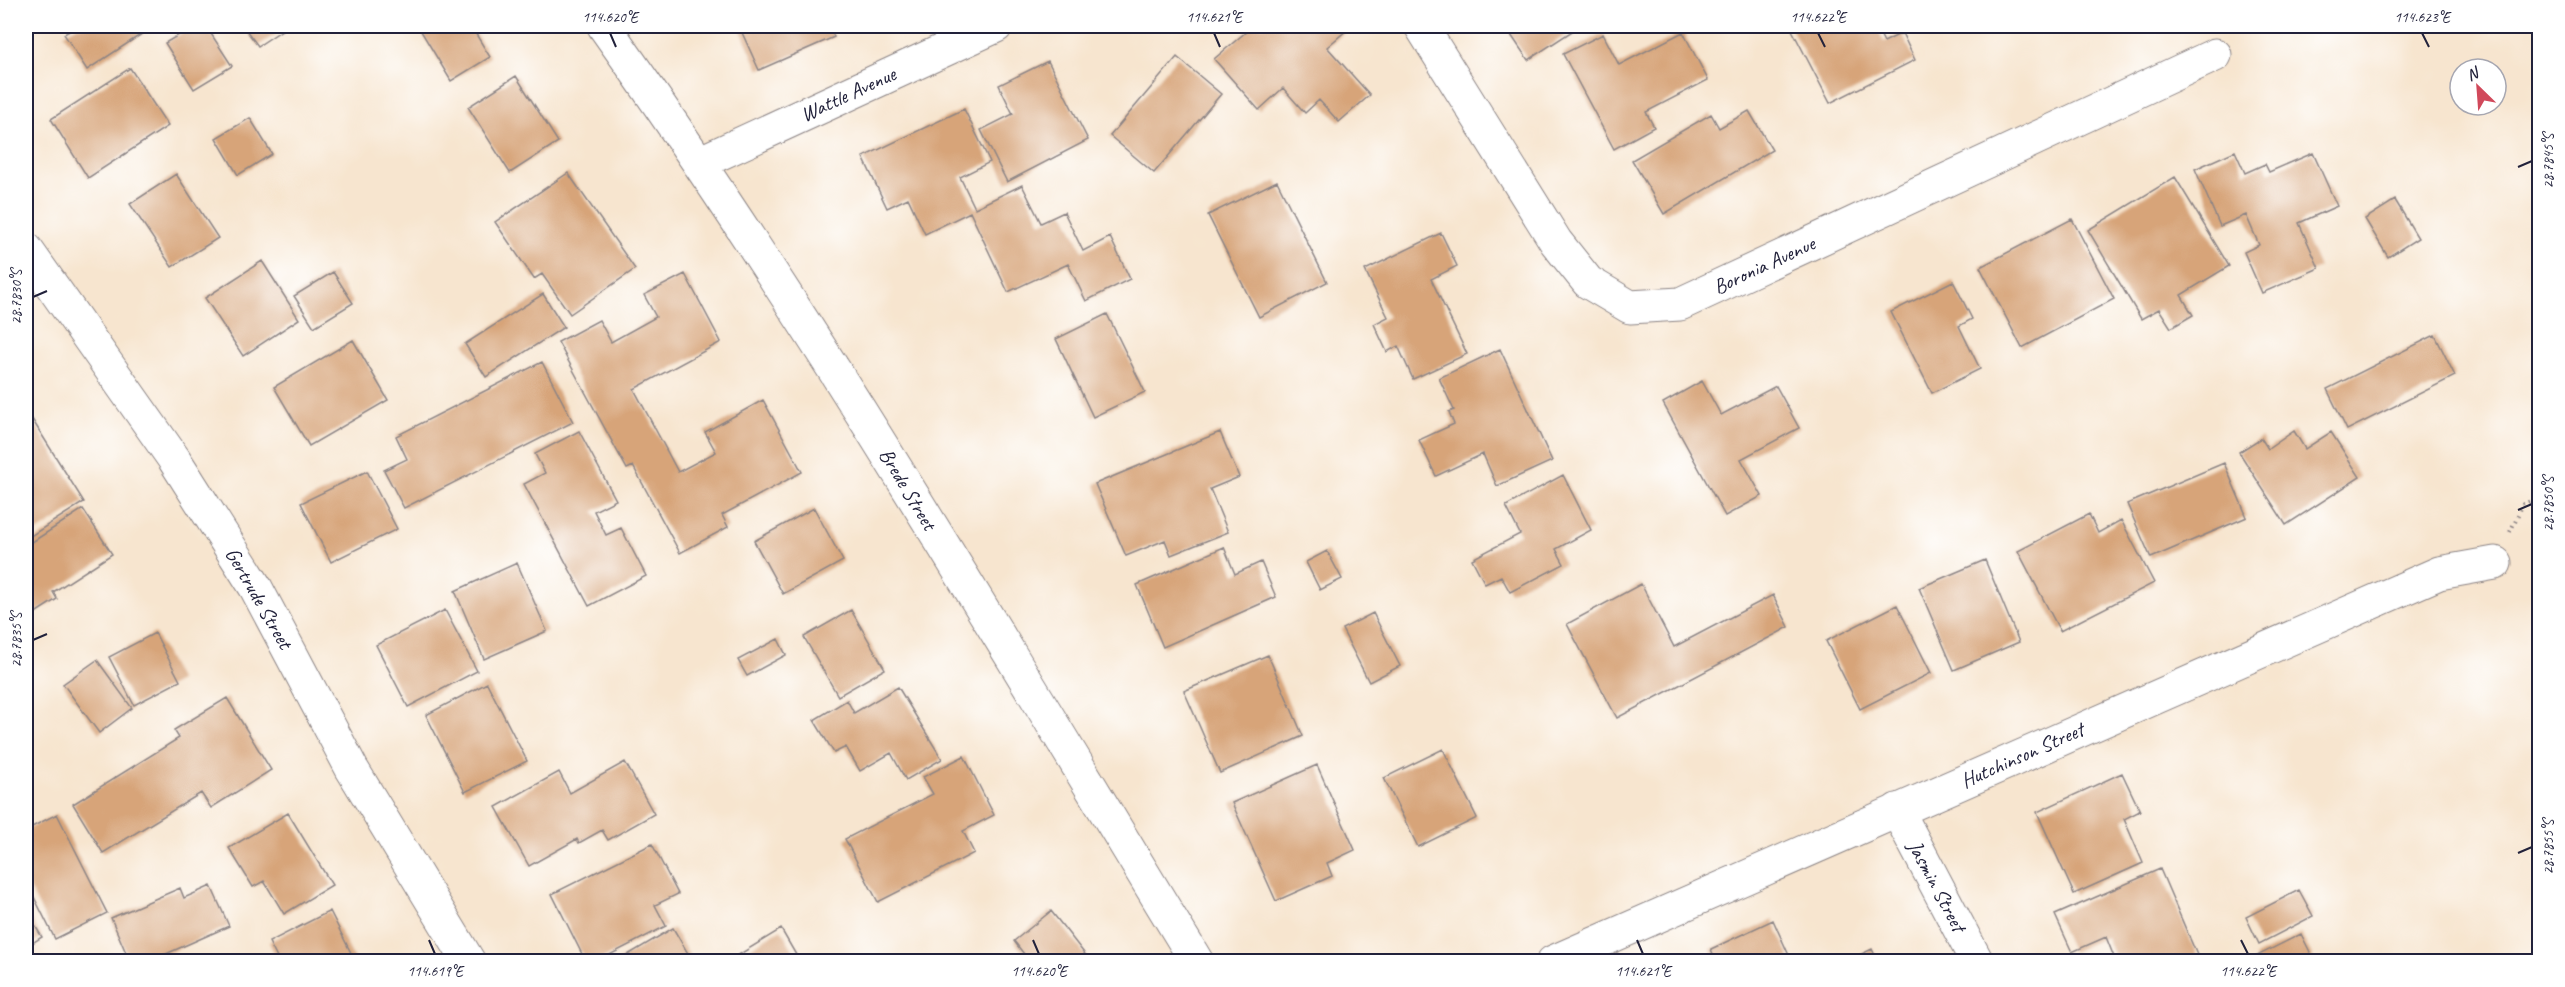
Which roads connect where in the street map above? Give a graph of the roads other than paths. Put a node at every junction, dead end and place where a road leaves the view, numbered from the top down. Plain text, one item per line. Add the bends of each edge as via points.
1 (604, 26) edge
2 (996, 26) edge
3 (1420, 26) edge
4 (2215, 55) dead end
5 (701, 162) junction
6 (26, 249) edge
7 (2495, 562) dead end
8 (1897, 810) junction
9 (469, 962) edge
10 (1197, 962) edge
11 (1553, 962) edge
12 (1977, 962) edge

1 - 5 street, Brede Street
2 - 5 street, Wattle Avenue
3 - 4 street, Boronia Avenue via 1556,242 1588,282 1630,307 1680,304
5 - 10 street, Brede Street via 856,404
6 - 9 street, Gertrude Street via 174,459 256,588 352,769
7 - 8 street, Hutchinson Street via 2439,573
8 - 11 street, Hutchinson Street
8 - 12 street, Jasmin Street

